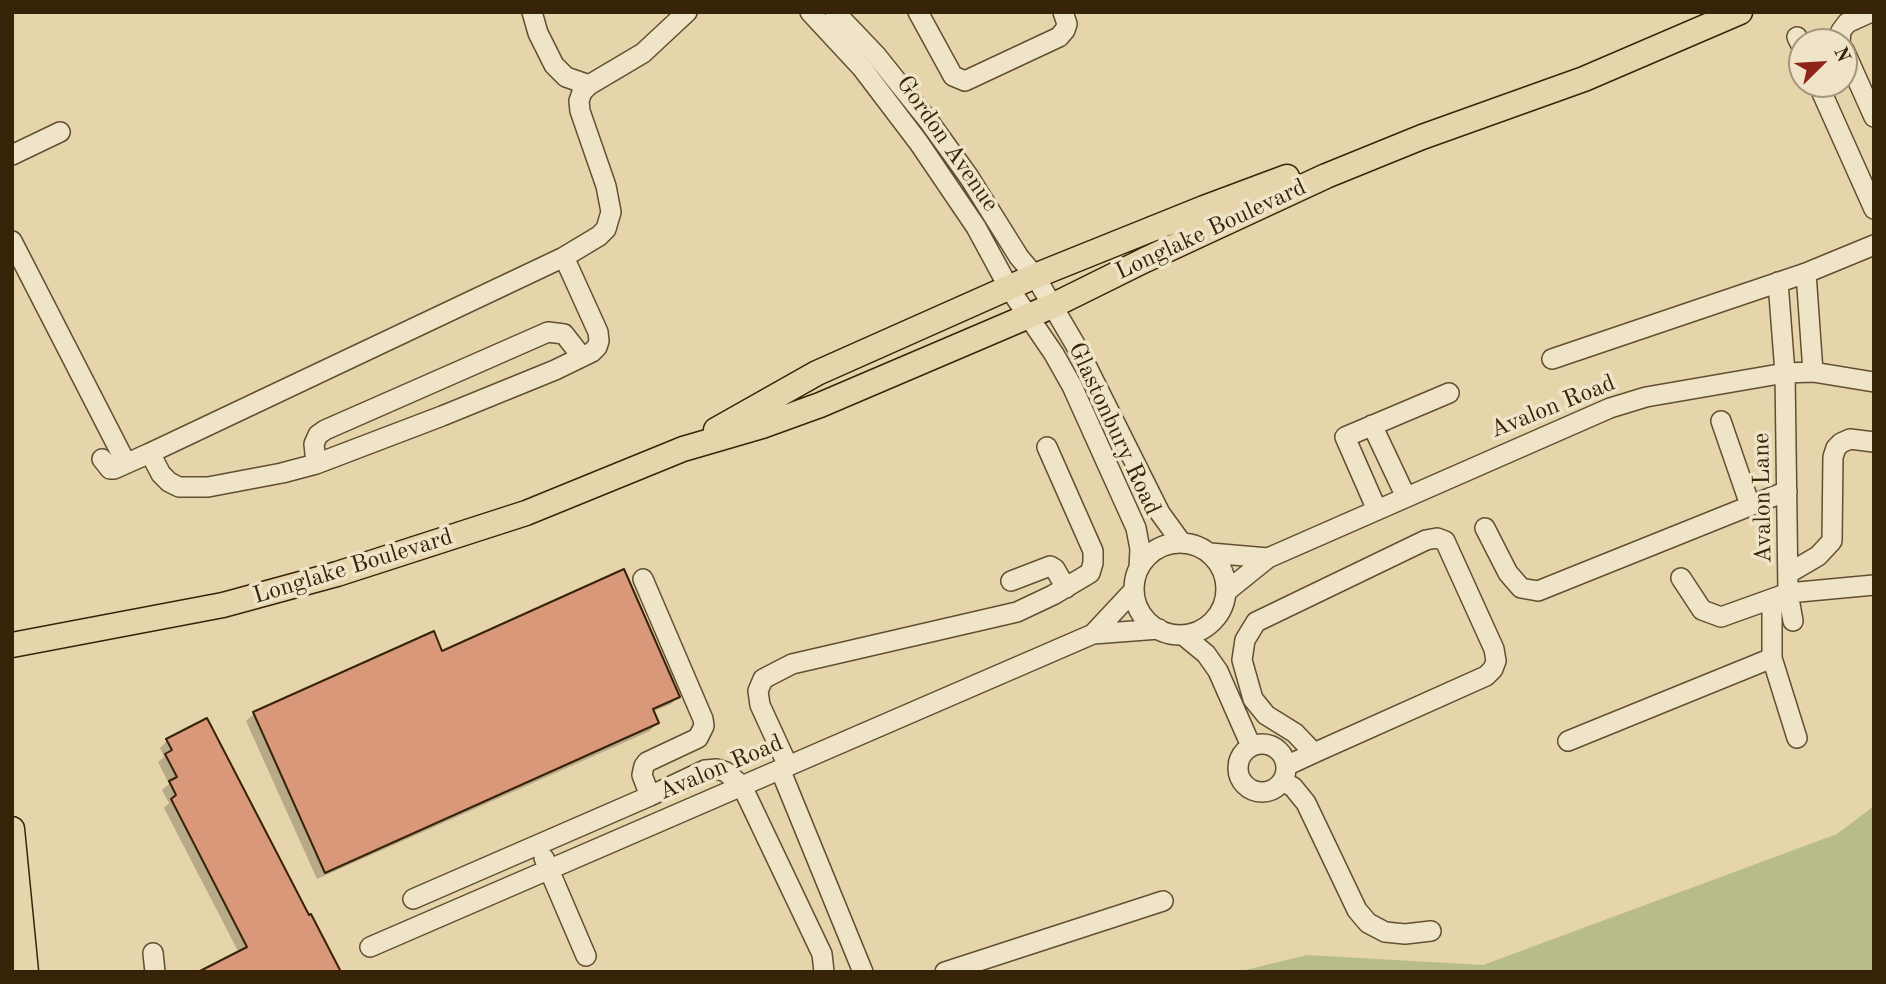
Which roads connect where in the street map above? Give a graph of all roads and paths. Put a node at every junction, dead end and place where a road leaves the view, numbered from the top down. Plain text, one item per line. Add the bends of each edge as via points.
1 (532, 12) edge
2 (687, 12) edge
3 (810, 12) edge
4 (835, 12) edge
5 (918, 12) edge
6 (1063, 12) edge
7 (1719, 12) edge
8 (1740, 12) edge
9 (1871, 12) edge
10 (1843, 28) edge
11 (1858, 81) edge
12 (589, 85) junction
13 (1824, 98) edge
14 (1874, 117) edge
15 (60, 132) dead end
16 (12, 155) edge
17 (1874, 209) edge
18 (12, 240) edge
19 (1874, 246) edge
20 (564, 257) junction
21 (1806, 272) junction
22 (1035, 276) junction
23 (1778, 282) junction
24 (1009, 288) junction
25 (1052, 306) junction
26 (1029, 316) junction
27 (582, 357) junction
28 (1552, 359) dead end
29 (1813, 372) junction
30 (1785, 373) junction
31 (1874, 382) edge
32 (1449, 393) dead end
33 (1721, 421) dead end
34 (1372, 425) junction
35 (1874, 442) edge
36 (1047, 447) dead end
37 (683, 449) junction
38 (150, 453) junction
39 (102, 459) dead end
40 (126, 463) junction
41 (316, 464) junction
42 (1787, 491) junction
43 (1406, 497) junction
44 (1750, 505) junction
45 (1377, 510) junction
46 (1485, 528) dead end
47 (1181, 542) junction
48 (1210, 553) junction
49 (1268, 558) junction
50 (1139, 568) junction
51 (1681, 578) dead end
52 (642, 579) dead end
53 (1011, 581) dead end
54 (1874, 585) edge
55 (1066, 588) junction
56 (1783, 589) junction
57 (1135, 590) junction
58 (1227, 591) junction
59 (1217, 617) junction
60 (1793, 621) dead end
61 (1159, 629) junction
62 (1093, 634) junction
63 (1183, 635) junction
64 (12, 645) edge
65 (1772, 658) junction
66 (1218, 671) junction
67 (1797, 738) dead end
68 (1568, 741) dead end
69 (1251, 746) junction
70 (1314, 753) junction
71 (784, 767) junction
72 (1284, 773) junction
73 (742, 786) junction
74 (650, 796) junction
75 (12, 830) edge
76 (538, 844) junction
77 (549, 869) junction
78 (412, 899) dead end
79 (1163, 901) dead end
80 (1431, 931) dead end
81 (370, 947) dead end
82 (586, 956) dead end
83 (26, 972) edge
84 (824, 972) edge
85 (863, 972) edge
86 (945, 972) edge

1 - 12 street via 554,65 566,76
2 - 12 street via 643,53
3 - 24 street, Gordon Avenue via 862,68 912,133 976,227
4 - 22 street, Gordon Avenue via 929,120
5 - 6 street via 953,76 965,81 1059,37 1067,24
7 - 22 main road, Longlake Boulevard via 1580,72 1203,208
8 - 25 main road, Longlake Boulevard via 1584,79 1326,176
9 - 10 street
11 - 14 street
12 - 20 street via 582,92 580,111 606,186 610,220 599,236
13 - 17 street
15 - 16 street
18 - 40 street
19 - 21 street
20 - 27 street via 598,332 597,347
20 - 38 street
21 - 23 street
21 - 29 street
22 - 24 main road, Longlake Boulevard
22 - 25 street, Gordon Avenue
23 - 28 street
23 - 30 street, Avalon Lane
24 - 26 street, Gordon Avenue
24 - 37 main road, Longlake Boulevard via 817,373
25 - 26 main road, Longlake Boulevard
25 - 47 street, Glastonbury Road via 1160,513
26 - 37 main road, Longlake Boulevard via 820,405
26 - 50 street, Glastonbury Road via 1072,386 1136,528
27 - 41 street
27 - 41 street via 564,334 548,332 325,430 314,444
29 - 30 street, Avalon Road
29 - 31 street, Avalon Road
30 - 42 street, Avalon Lane
30 - 43 street, Avalon Road via 1646,397 1610,408
32 - 34 street
33 - 44 street
34 - 43 street
34 - 45 street via 1345,436
35 - 56 street via 1850,439 1836,448 1832,541
36 - 55 street via 1093,551 1090,573
37 - 64 main road, Longlake Boulevard via 526,513 337,575 223,605
38 - 40 street
38 - 41 street via 161,474 179,487 208,487
39 - 40 street via 110,469
42 - 44 street
42 - 56 street, Avalon Lane
43 - 45 street, Avalon Road
44 - 46 street via 1538,591 1521,588 1508,573
45 - 49 street, Avalon Road
47 - 48 street
47 - 50 street via 1157,549
48 - 49 street
48 - 58 street via 1225,577
49 - 58 street
50 - 57 street
51 - 56 street via 1702,610 1721,617
52 - 74 street via 704,726 698,737 647,762 642,775
53 - 55 street via 1050,566
54 - 56 street
55 - 71 street via 1017,612 792,664 763,679 758,691 761,705
56 - 60 street, Avalon Lane
56 - 65 street
57 - 61 street via 1141,612
57 - 62 street, Avalon Road
58 - 59 street
59 - 63 street via 1208,626
59 - 66 street via 1213,650
61 - 62 street, Avalon Road
61 - 63 street
62 - 71 street, Avalon Road
63 - 66 street
65 - 67 street
65 - 68 street
66 - 69 street
69 - 72 street via 1274,746 1284,758
69 - 72 street via 1240,757 1238,773 1247,787 1270,791
70 - 70 street via 1493,669 1494,649 1445,541 1426,540 1256,622 1245,640 1242,660 1253,699
70 - 72 street
71 - 73 street, Avalon Road
71 - 85 street
72 - 80 street via 1306,803 1367,923 1385,932
73 - 74 street via 726,772 705,770
73 - 77 street, Avalon Road
73 - 84 street via 822,954
74 - 76 street
75 - 83 main road
76 - 77 street
76 - 78 street
77 - 81 street, Avalon Road
77 - 82 street
79 - 86 street

